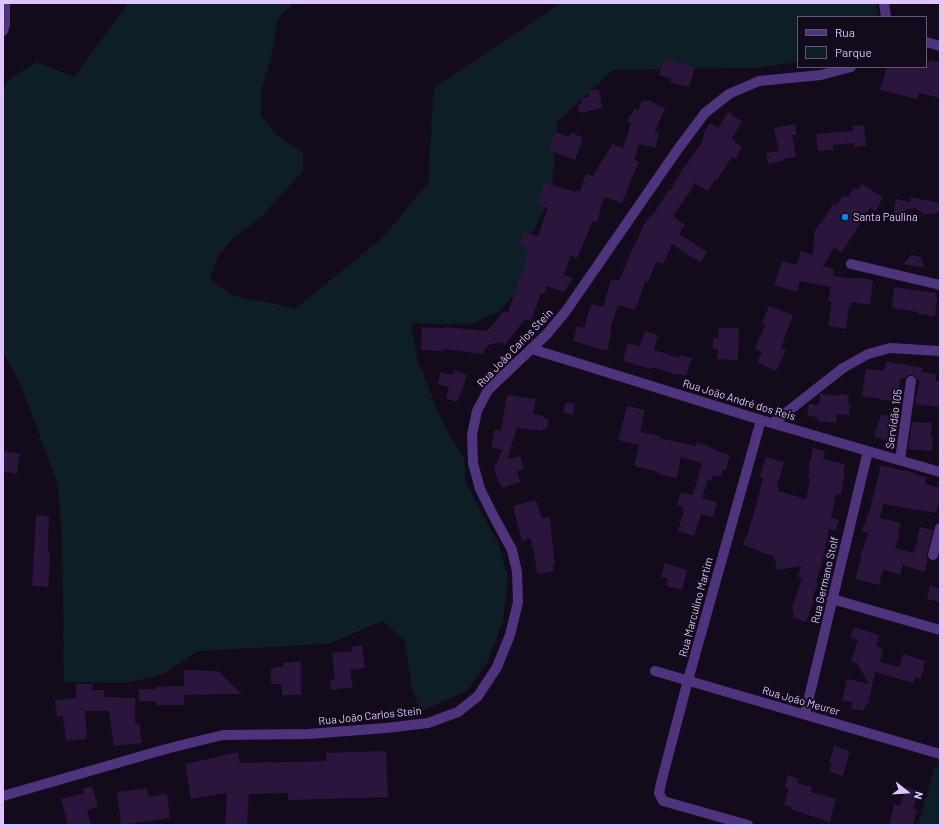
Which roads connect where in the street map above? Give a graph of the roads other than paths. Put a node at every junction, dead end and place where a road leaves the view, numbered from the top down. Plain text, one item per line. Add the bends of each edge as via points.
1 (6, 3) edge
2 (884, 3) edge
3 (886, 16) edge
4 (3, 30) edge
5 (927, 42) edge
6 (940, 46) edge
7 (847, 68) edge
8 (851, 264) dead end
9 (940, 285) edge
10 (532, 349) junction
11 (940, 351) edge
12 (911, 381) dead end
13 (761, 420) junction
14 (773, 423) junction
15 (868, 451) junction
16 (900, 460) junction
17 (940, 472) edge
18 (940, 528) edge
19 (933, 555) dead end
20 (832, 599) junction
21 (940, 630) edge
22 (655, 671) dead end
23 (688, 680) junction
24 (805, 714) junction
25 (940, 754) edge
26 (3, 796) edge
27 (748, 825) edge

1 - 4 street
2 - 3 street
5 - 6 street
7 - 10 street, Rua João Carlos Stein via 759,82 729,94 705,113 566,311
8 - 9 street
10 - 13 street, Rua João André dos Reis
10 - 26 street, Rua João Carlos Stein via 488,390 477,411 472,435 473,463 480,489 512,550 517,572 518,602 510,635 497,667 478,696 458,712 428,723 308,734 223,735
11 - 14 street via 890,348 868,354 843,368
12 - 16 street, Servidão 105
13 - 14 street, Rua João André dos Reis
13 - 23 street, Rua Marculino Martim
14 - 15 street, Rua João André dos Reis
15 - 16 street, Rua João André dos Reis
15 - 20 street, Rua Germano Stolf
16 - 17 street, Rua João André dos Reis
18 - 19 street
20 - 21 street
20 - 24 street, Rua Germano Stolf
22 - 23 street, Rua João Meurer
23 - 24 street, Rua João Meurer
23 - 27 street, Rua Marculino Martim via 659,793 663,801
24 - 25 street, Rua João Meurer

